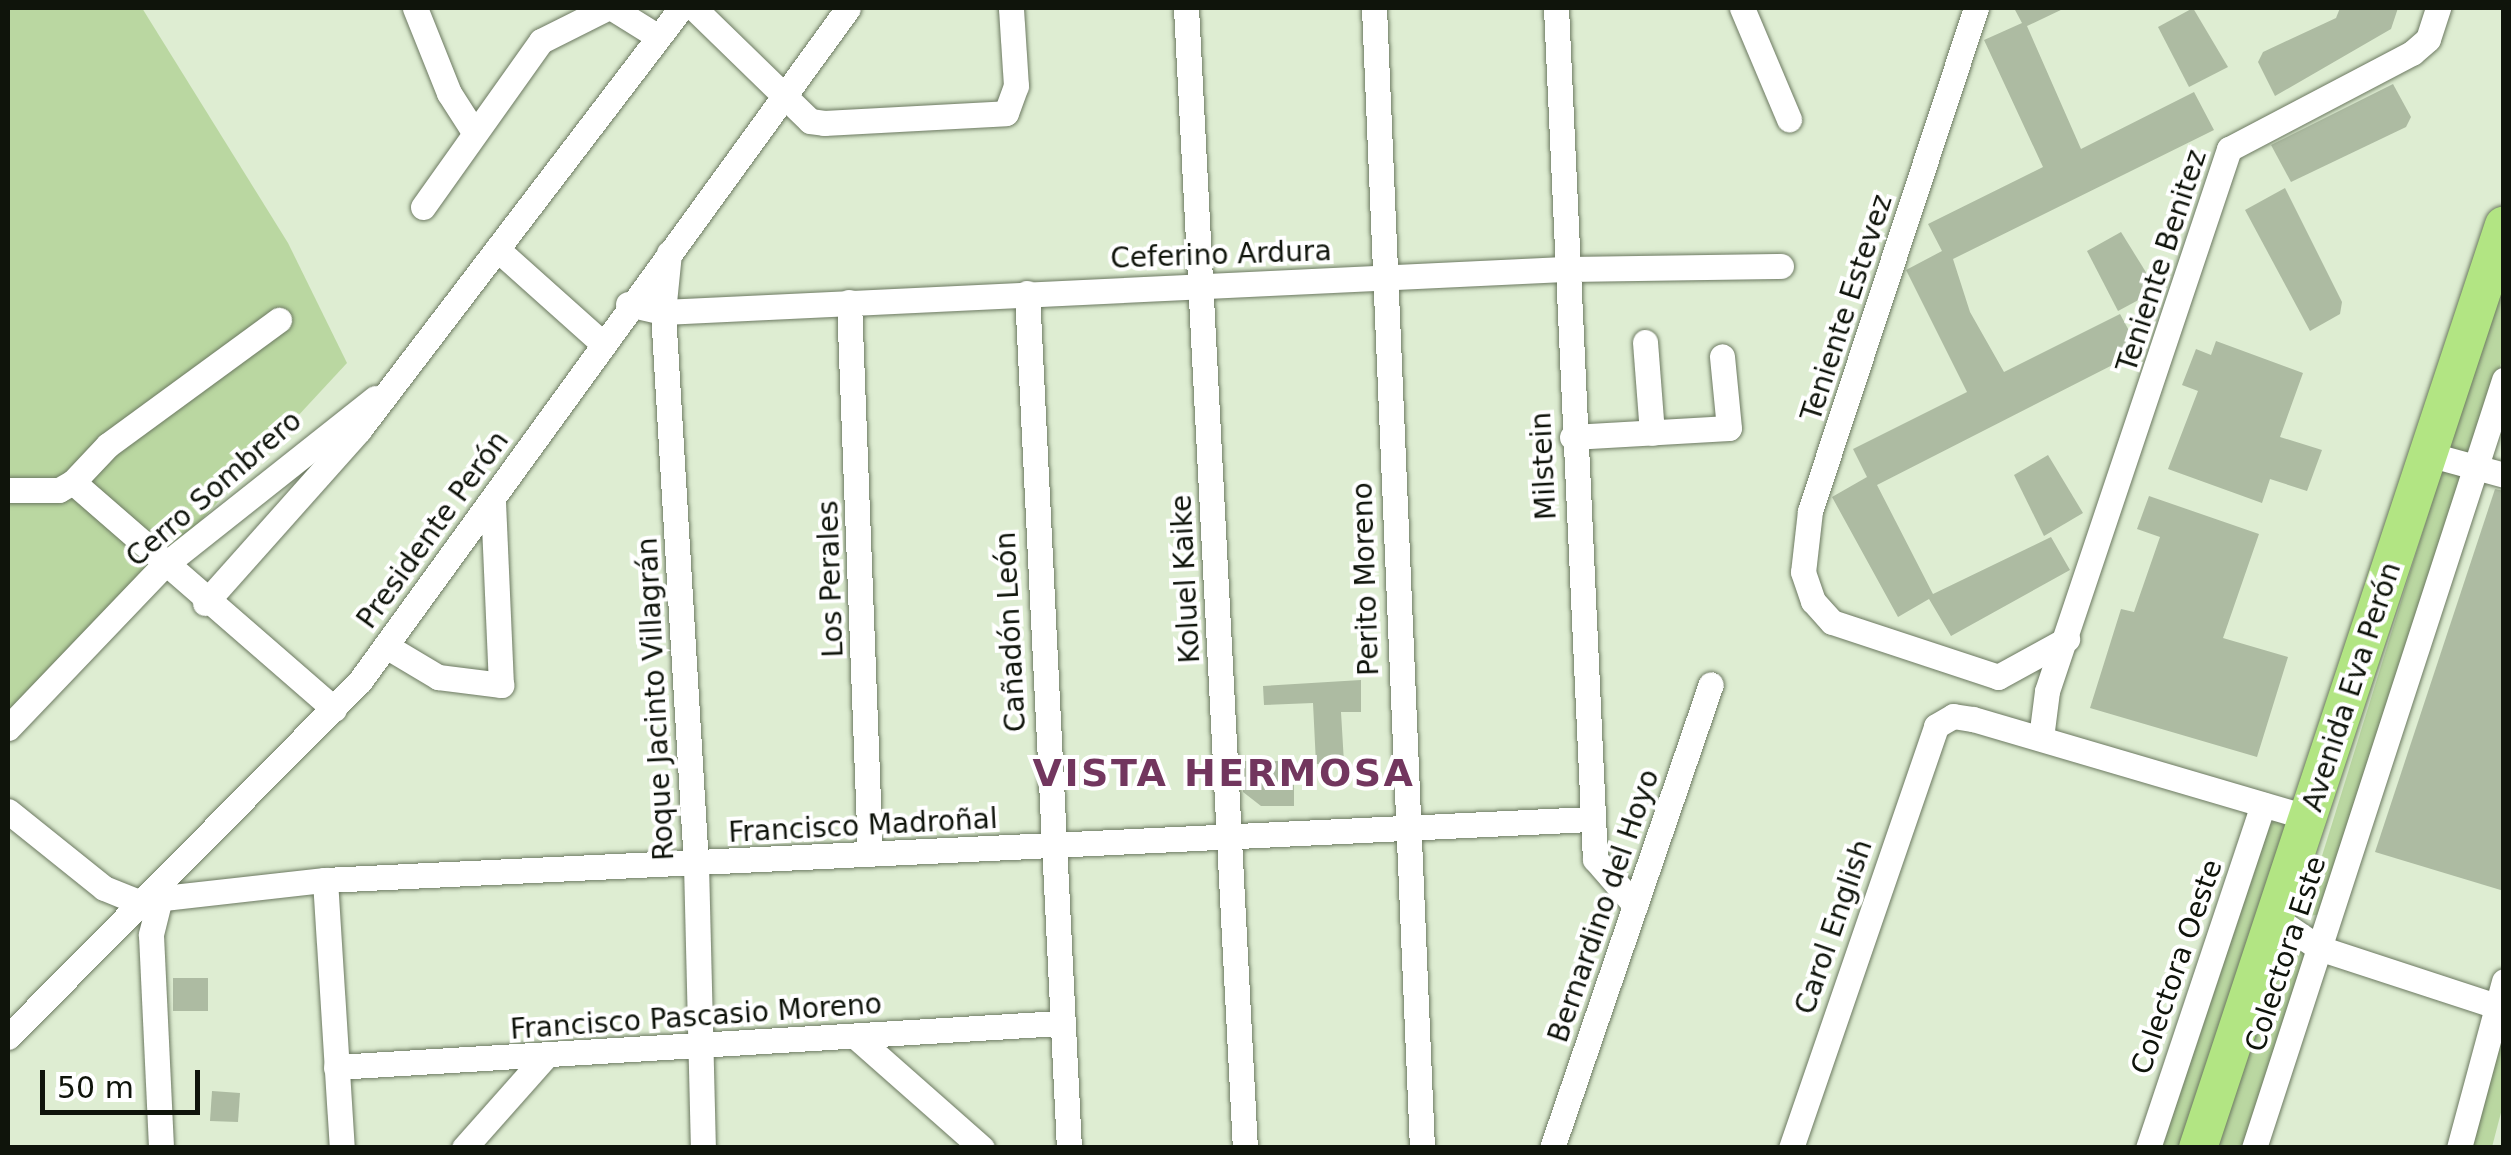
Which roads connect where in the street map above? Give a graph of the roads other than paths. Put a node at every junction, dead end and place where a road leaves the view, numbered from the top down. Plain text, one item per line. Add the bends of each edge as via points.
1 (415, 8) edge
2 (610, 8) edge
3 (681, 8) edge
4 (694, 8) edge
5 (848, 8) edge
6 (1010, 8) edge
7 (1186, 8) edge
8 (1374, 8) edge
9 (1556, 8) edge
10 (1742, 8) edge
11 (1976, 8) edge
12 (2438, 8) edge
13 (657, 36) junction
14 (782, 95) junction
15 (1788, 119) dead end
16 (474, 132) junction
17 (423, 207) dead end
18 (2504, 225) edge
19 (670, 248) junction
20 (497, 249) junction
21 (1781, 266) dead end
22 (1564, 269) junction
23 (1383, 280) junction
24 (1200, 284) junction
25 (1027, 293) junction
26 (849, 302) junction
27 (628, 304) junction
28 (663, 312) junction
29 (279, 320) dead end
30 (600, 341) junction
31 (1645, 342) dead end
32 (1722, 356) dead end
33 (2504, 380) edge
34 (385, 392) junction
35 (1652, 434) junction
36 (1572, 437) junction
37 (2428, 454) junction
38 (2476, 466) junction
39 (2504, 475) edge
40 (73, 482) junction
41 (8, 490) edge
42 (493, 503) junction
43 (162, 567) junction
44 (205, 602) junction
45 (2067, 639) junction
46 (386, 646) junction
47 (1998, 677) junction
48 (1711, 684) dead end
49 (2044, 701) junction
50 (334, 709) junction
51 (8, 728) edge
52 (2041, 738) junction
53 (2263, 805) junction
54 (8, 811) edge
55 (2309, 818) junction
56 (1592, 819) junction
57 (1406, 822) junction
58 (1231, 835) junction
59 (1054, 848) junction
60 (870, 853) junction
61 (696, 864) junction
62 (326, 880) junction
63 (149, 899) junction
64 (1635, 905) junction
65 (2275, 918) junction
66 (2319, 948) junction
67 (2500, 994) edge
68 (1060, 1023) junction
69 (8, 1037) edge
70 (856, 1037) junction
71 (701, 1045) junction
72 (543, 1059) junction
73 (336, 1067) junction
74 (161, 1148) edge
75 (342, 1148) edge
76 (464, 1148) edge
77 (703, 1148) edge
78 (982, 1148) edge
79 (1069, 1148) edge
80 (1245, 1148) edge
81 (1422, 1148) edge
82 (1552, 1148) edge
83 (1792, 1148) edge
84 (2148, 1148) edge
85 (2198, 1148) edge
86 (2254, 1148) edge
87 (2459, 1148) edge

1 - 16 street via 449,93
2 - 13 street
2 - 16 street via 540,42
3 - 13 street, Cerro Sombrero
4 - 14 street
5 - 14 street, Presidente Perón
6 - 14 street via 1014,102 990,120 824,123
7 - 24 street, Koluel Kaike
8 - 23 street, Perito Moreno
9 - 22 street, Milstein
10 - 15 street
11 - 47 street, Teniente Estevez via 1800,545 1813,601 1832,622
12 - 45 street, Teniente Benitez via 2428,39 2412,53 2229,148
13 - 20 street, Cerro Sombrero
14 - 19 street, Presidente Perón
16 - 17 street
18 - 37 highway, Avenida Eva Perón
19 - 27 street, Presidente Perón
19 - 28 street, Roque Jacinto Villagrán
20 - 30 street
20 - 34 street, Cerro Sombrero
21 - 22 street, Ceferino Ardura
22 - 23 street, Ceferino Ardura
22 - 36 street, Milstein
23 - 24 street, Ceferino Ardura
23 - 57 street, Perito Moreno
24 - 25 street, Ceferino Ardura
24 - 58 street, Koluel Kaike
25 - 26 street, Ceferino Ardura
25 - 59 street, Cañadón León
26 - 28 street, Ceferino Ardura
26 - 60 street, Los Perales
27 - 28 street, Ceferino Ardura
27 - 30 street, Presidente Perón
28 - 61 street, Roque Jacinto Villagrán
29 - 40 street via 108,445
30 - 42 street, Presidente Perón
31 - 35 street
32 - 35 street via 1728,428
33 - 38 street, Colectora Este
34 - 43 street, Cerro Sombrero
34 - 44 street, Cerro Sombrero
35 - 36 street
36 - 56 street, Milstein
37 - 38 street
37 - 55 highway, Avenida Eva Perón
38 - 39 street
38 - 66 street, Colectora Este
40 - 41 street via 58,490
40 - 43 street
42 - 46 street, Presidente Perón
42 - 46 street via 501,685 438,676
43 - 44 street
43 - 51 street, Cerro Sombrero
44 - 50 street
45 - 47 street
45 - 49 street, Teniente Benitez
46 - 50 street, Presidente Perón
47 - 49 street via 2028,684
48 - 64 street, Bernardino del Hoyo
49 - 52 street, Teniente Benitez
50 - 63 street, Presidente Perón
52 - 53 street
52 - 83 street, Carol English via 1974,718 1953,716 1936,726
53 - 55 street
53 - 84 street, Colectora Oeste
54 - 63 street via 104,888
55 - 65 highway, Avenida Eva Perón
56 - 57 street, Francisco Madroñal
56 - 64 street, Milstein via 1595,859
57 - 58 street, Francisco Madroñal
57 - 81 street, Perito Moreno
58 - 59 street, Francisco Madroñal
58 - 80 street, Koluel Kaike
59 - 60 street, Francisco Madroñal
59 - 68 street, Cañadón León
60 - 61 street, Francisco Madroñal
61 - 62 street, Francisco Madroñal
61 - 71 street, Roque Jacinto Villagrán
62 - 63 street, Francisco Madroñal
62 - 73 street
63 - 69 street, Presidente Perón
63 - 74 street
64 - 82 street, Bernardino del Hoyo
65 - 66 street
65 - 85 highway, Avenida Eva Perón
66 - 67 street
66 - 86 street, Colectora Este
67 - 87 street
68 - 70 street, Francisco Pascasio Moreno
68 - 79 street, Cañadón León
70 - 71 street, Francisco Pascasio Moreno
70 - 78 street
71 - 72 street, Francisco Pascasio Moreno
71 - 77 street, Roque Jacinto Villagrán
72 - 73 street, Francisco Pascasio Moreno
72 - 76 street
73 - 75 street

